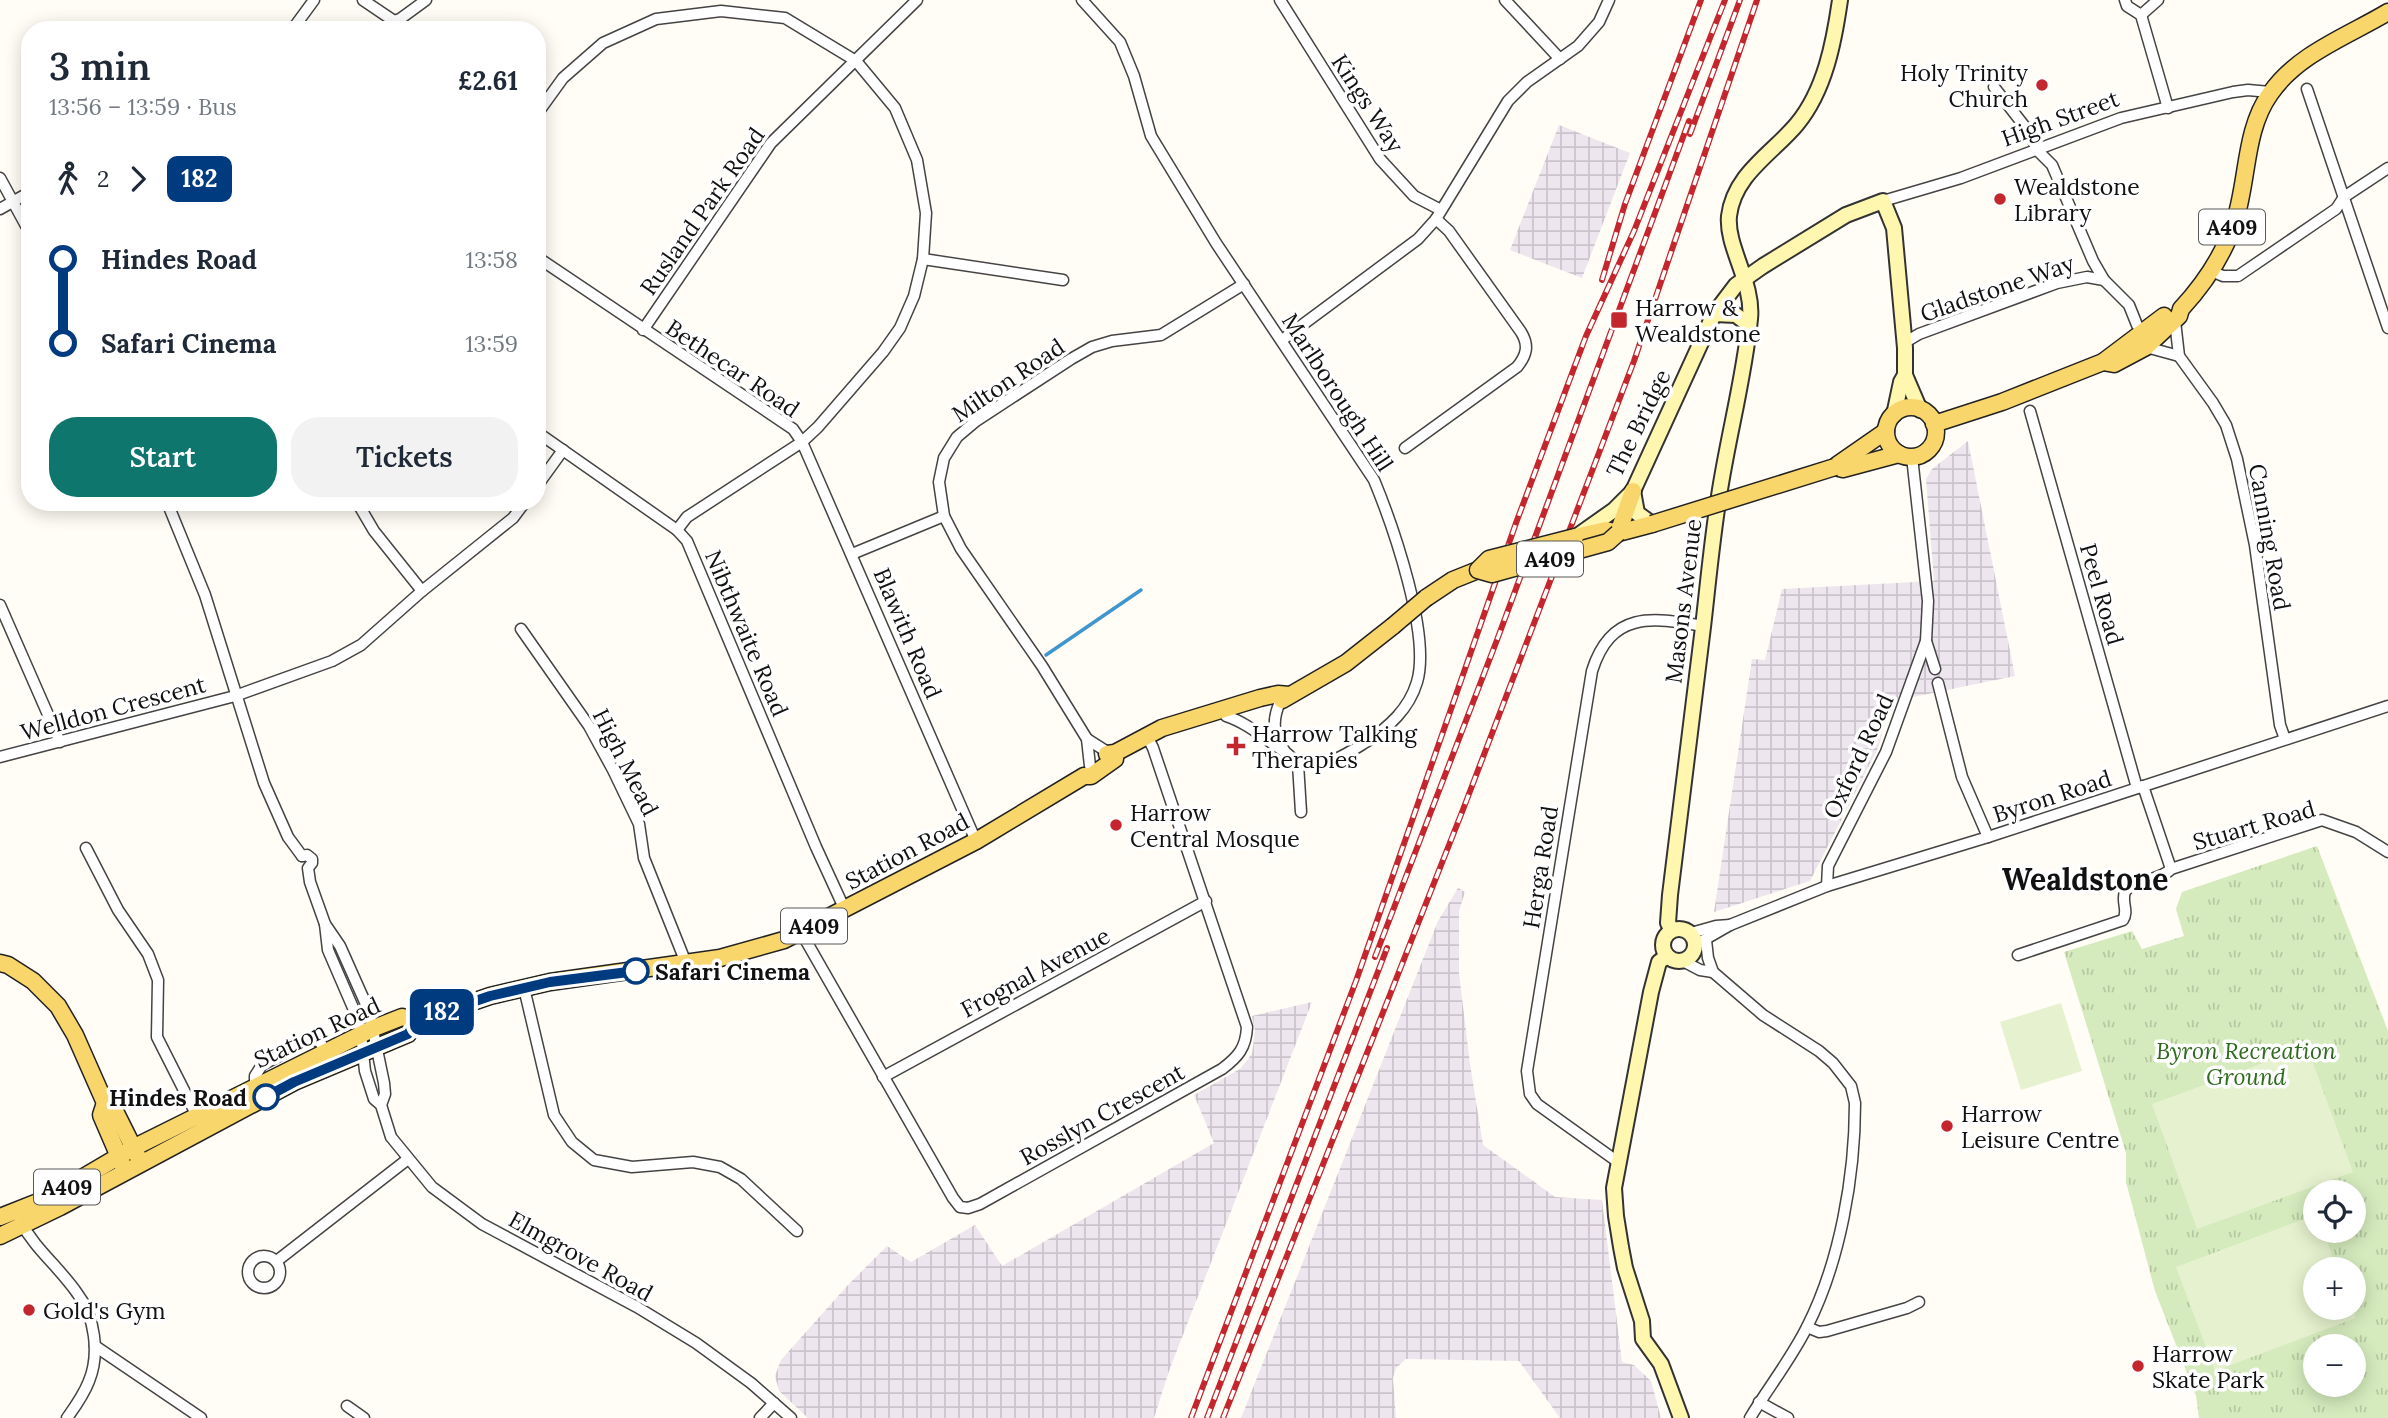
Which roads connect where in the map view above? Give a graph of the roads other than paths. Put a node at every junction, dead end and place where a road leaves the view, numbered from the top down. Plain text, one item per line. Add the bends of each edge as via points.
1 (314, 0) edge
2 (363, 0) edge
3 (426, 0) edge
4 (916, 0) edge
5 (1082, 0) edge
6 (1280, 0) edge
7 (1506, 0) edge
8 (1609, 0) edge
9 (1840, 0) edge
10 (2124, 0) edge
11 (2158, 0) edge
12 (2388, 12) edge
13 (2141, 15) junction
14 (299, 21) edge
15 (1560, 59) junction
16 (856, 61) junction
17 (1994, 87) dead end
18 (2307, 89) dead end
19 (2270, 92) junction
20 (546, 102) edge
21 (2168, 108) junction
22 (2038, 151) junction
23 (2388, 168) edge
24 (0, 178) edge
25 (21, 197) edge
26 (2344, 197) junction
27 (1883, 201) junction
28 (13, 202) junction
29 (0, 209) edge
30 (1438, 215) junction
31 (21, 217) edge
32 (923, 259) junction
33 (546, 263) edge
34 (2211, 271) junction
35 (1745, 278) junction
36 (1063, 279) dead end
37 (2104, 280) junction
38 (1244, 284) junction
39 (2383, 292) edge
40 (1714, 314) junction
41 (2178, 315) junction
42 (1749, 325) junction
43 (2388, 328) edge
44 (643, 330) junction
45 (2149, 339) junction
46 (1282, 340) junction
47 (1904, 343) junction
48 (2179, 356) junction
49 (1905, 375) junction
50 (1920, 410) junction
51 (2030, 411) dead end
52 (1894, 415) junction
53 (1934, 424) junction
54 (1886, 431) junction
55 (546, 438) edge
56 (802, 442) junction
57 (1405, 448) dead end
58 (563, 450) junction
59 (1905, 455) junction
60 (1853, 460) junction
61 (546, 474) edge
62 (1629, 499) junction
63 (171, 511) edge
64 (362, 511) edge
65 (518, 511) edge
66 (944, 516) junction
67 (1652, 524) junction
68 (677, 530) junction
69 (1618, 533) junction
70 (1576, 537) junction
71 (852, 554) junction
72 (1478, 570) junction
73 (422, 592) junction
74 (0, 605) edge
75 (1703, 626) junction
76 (521, 629) dead end
77 (1926, 641) junction
78 (1936, 669) dead end
79 (1938, 684) dead end
80 (235, 696) junction
81 (1284, 699) junction
82 (2388, 706) edge
83 (1206, 716) junction
84 (1226, 716) junction
85 (1147, 736) junction
86 (1087, 739) junction
87 (2285, 739) junction
88 (60, 741) junction
89 (1112, 753) junction
90 (1287, 753) junction
91 (0, 757) edge
92 (1298, 764) junction
93 (1087, 771) junction
94 (2140, 787) junction
95 (1301, 812) dead end
96 (1988, 837) junction
97 (976, 841) junction
98 (86, 848) dead end
99 (2388, 852) edge
100 (2171, 869) junction
101 (1827, 886) junction
102 (1206, 901) junction
103 (845, 910) junction
104 (1730, 925) junction
105 (1672, 930) junction
106 (800, 932) junction
107 (1697, 940) junction
108 (2018, 955) dead end
109 (1667, 956) junction
110 (1683, 961) junction
111 (0, 963) edge
112 (687, 963) junction
113 (1713, 972) junction
114 (524, 988) junction
115 (417, 1021) junction
116 (368, 1031) junction
117 (371, 1049) junction
118 (883, 1077) junction
119 (105, 1103) junction
120 (380, 1105) junction
121 (201, 1124) junction
122 (133, 1148) junction
123 (408, 1159) junction
124 (1618, 1162) junction
125 (141, 1163) junction
126 (122, 1164) junction
127 (12, 1218) edge
128 (797, 1231) dead end
129 (0, 1236) edge
130 (278, 1260) dead end
131 (1919, 1302) dead end
132 (1807, 1327) junction
133 (95, 1346) junction
134 (1759, 1402) junction
135 (774, 1404) junction
136 (347, 1406) dead end
137 (66, 1418) edge
138 (201, 1418) edge
139 (363, 1418) edge
140 (760, 1418) edge
141 (791, 1418) edge
142 (1681, 1418) edge
143 (1750, 1418) edge
144 (1788, 1418) edge

1 - 14 street
2 - 3 street via 394,21
4 - 16 street, Rusland Park Road
5 - 38 street, Marlborough Hill via 1120,42 1135,76 1151,136
6 - 30 street, Kings Way via 1380,159
7 - 15 street
8 - 15 street via 1599,22
9 - 35 street, Masons Avenue via 1828,60 1811,103 1749,171 1731,206 1730,228
10 - 13 street
11 - 13 street
12 - 19 main road, A409 via 2307,58
13 - 21 street
15 - 30 street via 1508,101
16 - 20 street via 785,18 721,11 656,19 603,43 563,78
16 - 32 street via 895,108 917,160 926,213
16 - 44 street, Rusland Park Road via 771,143
17 - 22 street
18 - 26 street
19 - 21 street, High Street via 2233,92
19 - 34 main road, A409 via 2253,133 2236,216
21 - 22 street, High Street via 2121,118
22 - 27 street, High Street
22 - 37 street via 2052,165
23 - 26 street
24 - 28 street
25 - 28 street
26 - 34 street via 2336,209 2238,276
26 - 39 street
27 - 35 street, High Street via 1846,215
27 - 47 street via 1894,228
28 - 29 street
28 - 31 street
30 - 46 street via 1418,239
30 - 57 street, Kings Way via 1527,345 1517,367
32 - 36 street
32 - 56 street via 900,328
33 - 44 street, Bethecar Road
34 - 41 main road, A409
35 - 40 street, The Bridge
35 - 42 street, Masons Avenue
37 - 45 street via 2129,305
37 - 47 street, Gladstone Way via 2087,277 2057,283
38 - 46 street, Marlborough Hill
38 - 66 street, Milton Road via 1161,335 1093,347 976,421 957,437 944,458 939,482
39 - 43 street
40 - 42 street via 1736,316
40 - 62 street, The Bridge
41 - 45 main road, A409 via 2169,311
41 - 48 street, Canning Road
42 - 75 street, Masons Avenue via 1719,495
44 - 56 street, Bethecar Road via 793,429
45 - 48 street
45 - 53 main road, A409 via 2114,364 2103,362
46 - 92 street, Marlborough Hill via 1374,480 1407,579 1420,659 1418,682 1408,704 1382,731 1337,760
47 - 49 street
48 - 87 street, Canning Road via 2213,403 2232,440 2255,545
49 - 50 street
49 - 52 street
50 - 52 main road via 1907,408
50 - 53 main road
51 - 94 street, Peel Road
52 - 54 main road
53 - 59 main road via 1932,446 1926,452
54 - 59 main road via 1889,445
54 - 60 main road, A409
55 - 58 street, Nibthwaite Road
56 - 68 street via 687,517
56 - 71 street, Blawith Road
58 - 61 street
58 - 68 street, Nibthwaite Road
59 - 60 main road, A409
59 - 77 street via 1928,601
60 - 67 main road, A409, bridge via 1843,469 1835,467
62 - 67 street via 1637,513
62 - 69 main road
62 - 70 street, The Bridge
63 - 80 street via 205,595
64 - 73 street
65 - 73 street, Welldon Crescent
66 - 71 street
66 - 86 street, Milton Road via 961,549
67 - 69 main road, A409
68 - 103 street, Nibthwaite Road via 698,562
69 - 70 main road, A409 via 1606,530
69 - 72 main road, A409, bridge via 1608,542 1492,574
70 - 72 main road, The Bridge / A409, bridge via 1489,559
71 - 97 street, Blawith Road
72 - 81 main road, A409, bridge via 1453,580 1346,663
73 - 80 street, Welldon Crescent via 361,645 306,672
74 - 88 street
75 - 105 street, Masons Avenue via 1670,895 1668,923
75 - 124 street, Herga Road via 1663,619 1636,621 1605,641 1597,656 1531,1043 1527,1071 1530,1094 1537,1104
76 - 112 street, High Mead via 589,726 613,770 639,824 644,858
77 - 78 street
77 - 101 street, Oxford Road via 1886,752 1828,866
79 - 96 street via 1962,777
80 - 88 street, Welldon Crescent
80 - 116 street via 277,814 302,856 302,867 308,868 325,924 366,1003
81 - 83 main road, Station Road / A409 via 1278,694
81 - 84 main road, Station Road / A409
81 - 90 street via 1275,714 1275,732
82 - 87 street, Byron Road
83 - 84 main road, Station Road / A409
83 - 85 main road, Station Road / A409
84 - 90 street
85 - 89 main road, Station Road / A409
85 - 102 street, Rosslyn Crescent
86 - 89 street, Milton Road
86 - 93 street, Milton Road
87 - 94 street, Byron Road
88 - 91 street, Welldon Crescent
89 - 93 main road, Station Road / A409 via 1115,759 1106,766 1091,776
90 - 92 street
92 - 95 street
93 - 97 main road, Station Road / A409
94 - 96 street, Byron Road
94 - 100 street, Stuart Road
96 - 101 street, Byron Road
97 - 103 main road, Station Road / A409
98 - 121 street via 118,911 148,954 158,981 157,1037
99 - 100 street, Stuart Road via 2356,832 2322,820
100 - 108 street via 2164,877 2126,891 2123,920
101 - 104 street, Byron Road
102 - 118 street, Frognal Avenue
102 - 118 street, Rosslyn Crescent via 1247,1027 1239,1056 1016,1184 968,1208 960,1207
103 - 106 main road, Station Road / A409
104 - 107 street, Byron Road
104 - 107 street, Byron Road via 1716,926
105 - 107 street via 1682,929
105 - 109 street via 1663,942
106 - 112 main road, Station Road / A409 via 767,946
106 - 118 street, Rosslyn Crescent
107 - 110 street via 1692,955
107 - 113 street
109 - 110 street
109 - 124 street via 1660,962 1651,992
110 - 113 street
111 - 119 main road via 33,981 58,1006
112 - 114 main road, Station Road / A409
113 - 132 street via 1763,1015 1819,1051 1845,1076 1854,1095 1845,1211 1838,1244
114 - 115 main road, Station Road / A409
114 - 128 street via 554,1115 572,1142 593,1160 632,1167 693,1161 720,1167 741,1179
115 - 116 main road, Station Road / A409 via 402,1017
115 - 117 main road, Station Road / A409 via 408,1034
116 - 117 street
116 - 117 street
116 - 121 main road, Station Road / A409 via 255,1086
117 - 120 street, Elmgrove Road via 385,1094
117 - 120 street, Elmgrove Road via 365,1071
117 - 121 main road, Station Road / A409
119 - 122 main road via 115,1111
119 - 126 main road via 101,1115
120 - 123 street, Elmgrove Road via 391,1137
121 - 122 main road, Station Road / A409
121 - 125 main road, Station Road / A409
122 - 125 main road
122 - 126 main road, Station Road / A409
123 - 130 street
123 - 135 street, Elmgrove Road via 432,1188 471,1217 684,1335
124 - 142 street via 1615,1216 1625,1268 1643,1339 1661,1364
125 - 126 main road, Station Road / A409
126 - 127 main road, Station Road / A409
127 - 129 main road, A409
127 - 133 street via 78,1294 92,1322
131 - 132 street via 1827,1331
132 - 134 street
133 - 137 street via 90,1380
133 - 138 street
134 - 143 street
134 - 144 street
135 - 140 street
135 - 141 street, Elmgrove Road
136 - 139 street

